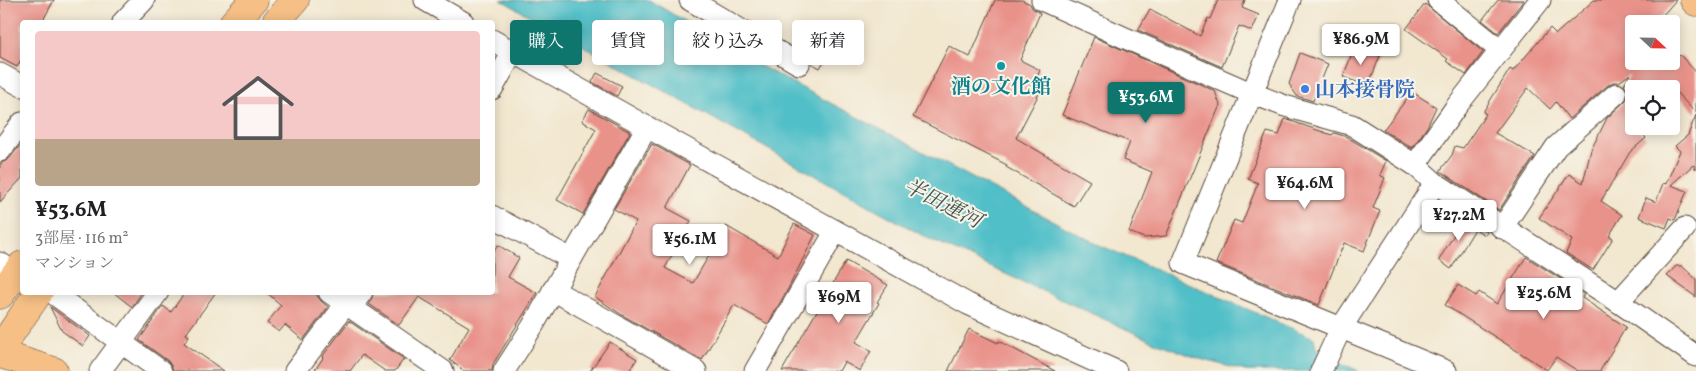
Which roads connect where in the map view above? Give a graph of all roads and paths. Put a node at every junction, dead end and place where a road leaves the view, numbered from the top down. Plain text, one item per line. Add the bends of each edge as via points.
1 (144, 0) edge
2 (254, 0) edge
3 (295, 0) edge
4 (425, 0) edge
5 (690, 0) edge
6 (1042, 0) edge
7 (1290, 0) edge
8 (1438, 0) edge
9 (1540, 0) edge
10 (126, 20) edge
11 (236, 20) edge
12 (278, 20) edge
13 (460, 20) edge
14 (495, 42) edge
15 (510, 50) edge
16 (1500, 50) junction
17 (510, 57) edge
18 (792, 60) edge
19 (536, 65) edge
20 (0, 74) edge
21 (495, 84) edge
22 (20, 85) edge
23 (1251, 92) junction
24 (1616, 94) dead end
25 (20, 126) edge
26 (647, 128) junction
27 (0, 151) edge
28 (1415, 165) junction
29 (1435, 183) junction
30 (495, 218) edge
31 (1502, 228) junction
32 (1685, 228) dead end
33 (834, 232) junction
34 (571, 259) junction
35 (13, 267) edge
36 (553, 290) junction
37 (37, 295) edge
38 (55, 295) edge
39 (156, 295) edge
40 (0, 296) edge
41 (347, 299) edge
42 (1618, 302) junction
43 (1341, 328) junction
44 (122, 342) junction
45 (0, 349) edge
46 (0, 354) edge
47 (1696, 356) edge
48 (54, 371) edge
49 (100, 371) edge
50 (161, 371) edge
51 (295, 371) edge
52 (443, 371) edge
53 (504, 371) edge
54 (696, 371) edge
55 (755, 371) edge
56 (1116, 371) edge
57 (1321, 371) edge
58 (1446, 371) edge

1 - 10 street
2 - 11 main road
3 - 12 main road
4 - 13 street
5 - 18 street
6 - 23 street
7 - 23 street
8 - 16 street
9 - 16 street
14 - 15 street
16 - 28 street
17 - 21 street
19 - 26 street
20 - 22 street
23 - 28 street via 1285,106 1352,125
23 - 43 street via 1183,263
24 - 31 street via 1556,147
25 - 27 street
26 - 33 street
26 - 34 street
28 - 29 street
29 - 31 street
29 - 43 street
30 - 34 street
31 - 42 street
32 - 42 street
33 - 55 street
33 - 56 street via 968,304
34 - 36 street
35 - 40 main road
36 - 53 street
36 - 54 street
37 - 45 main road
38 - 44 street
39 - 44 street
41 - 51 street
41 - 52 street
42 - 47 street
43 - 57 street
43 - 58 street
44 - 49 street
44 - 50 street
46 - 48 main road

